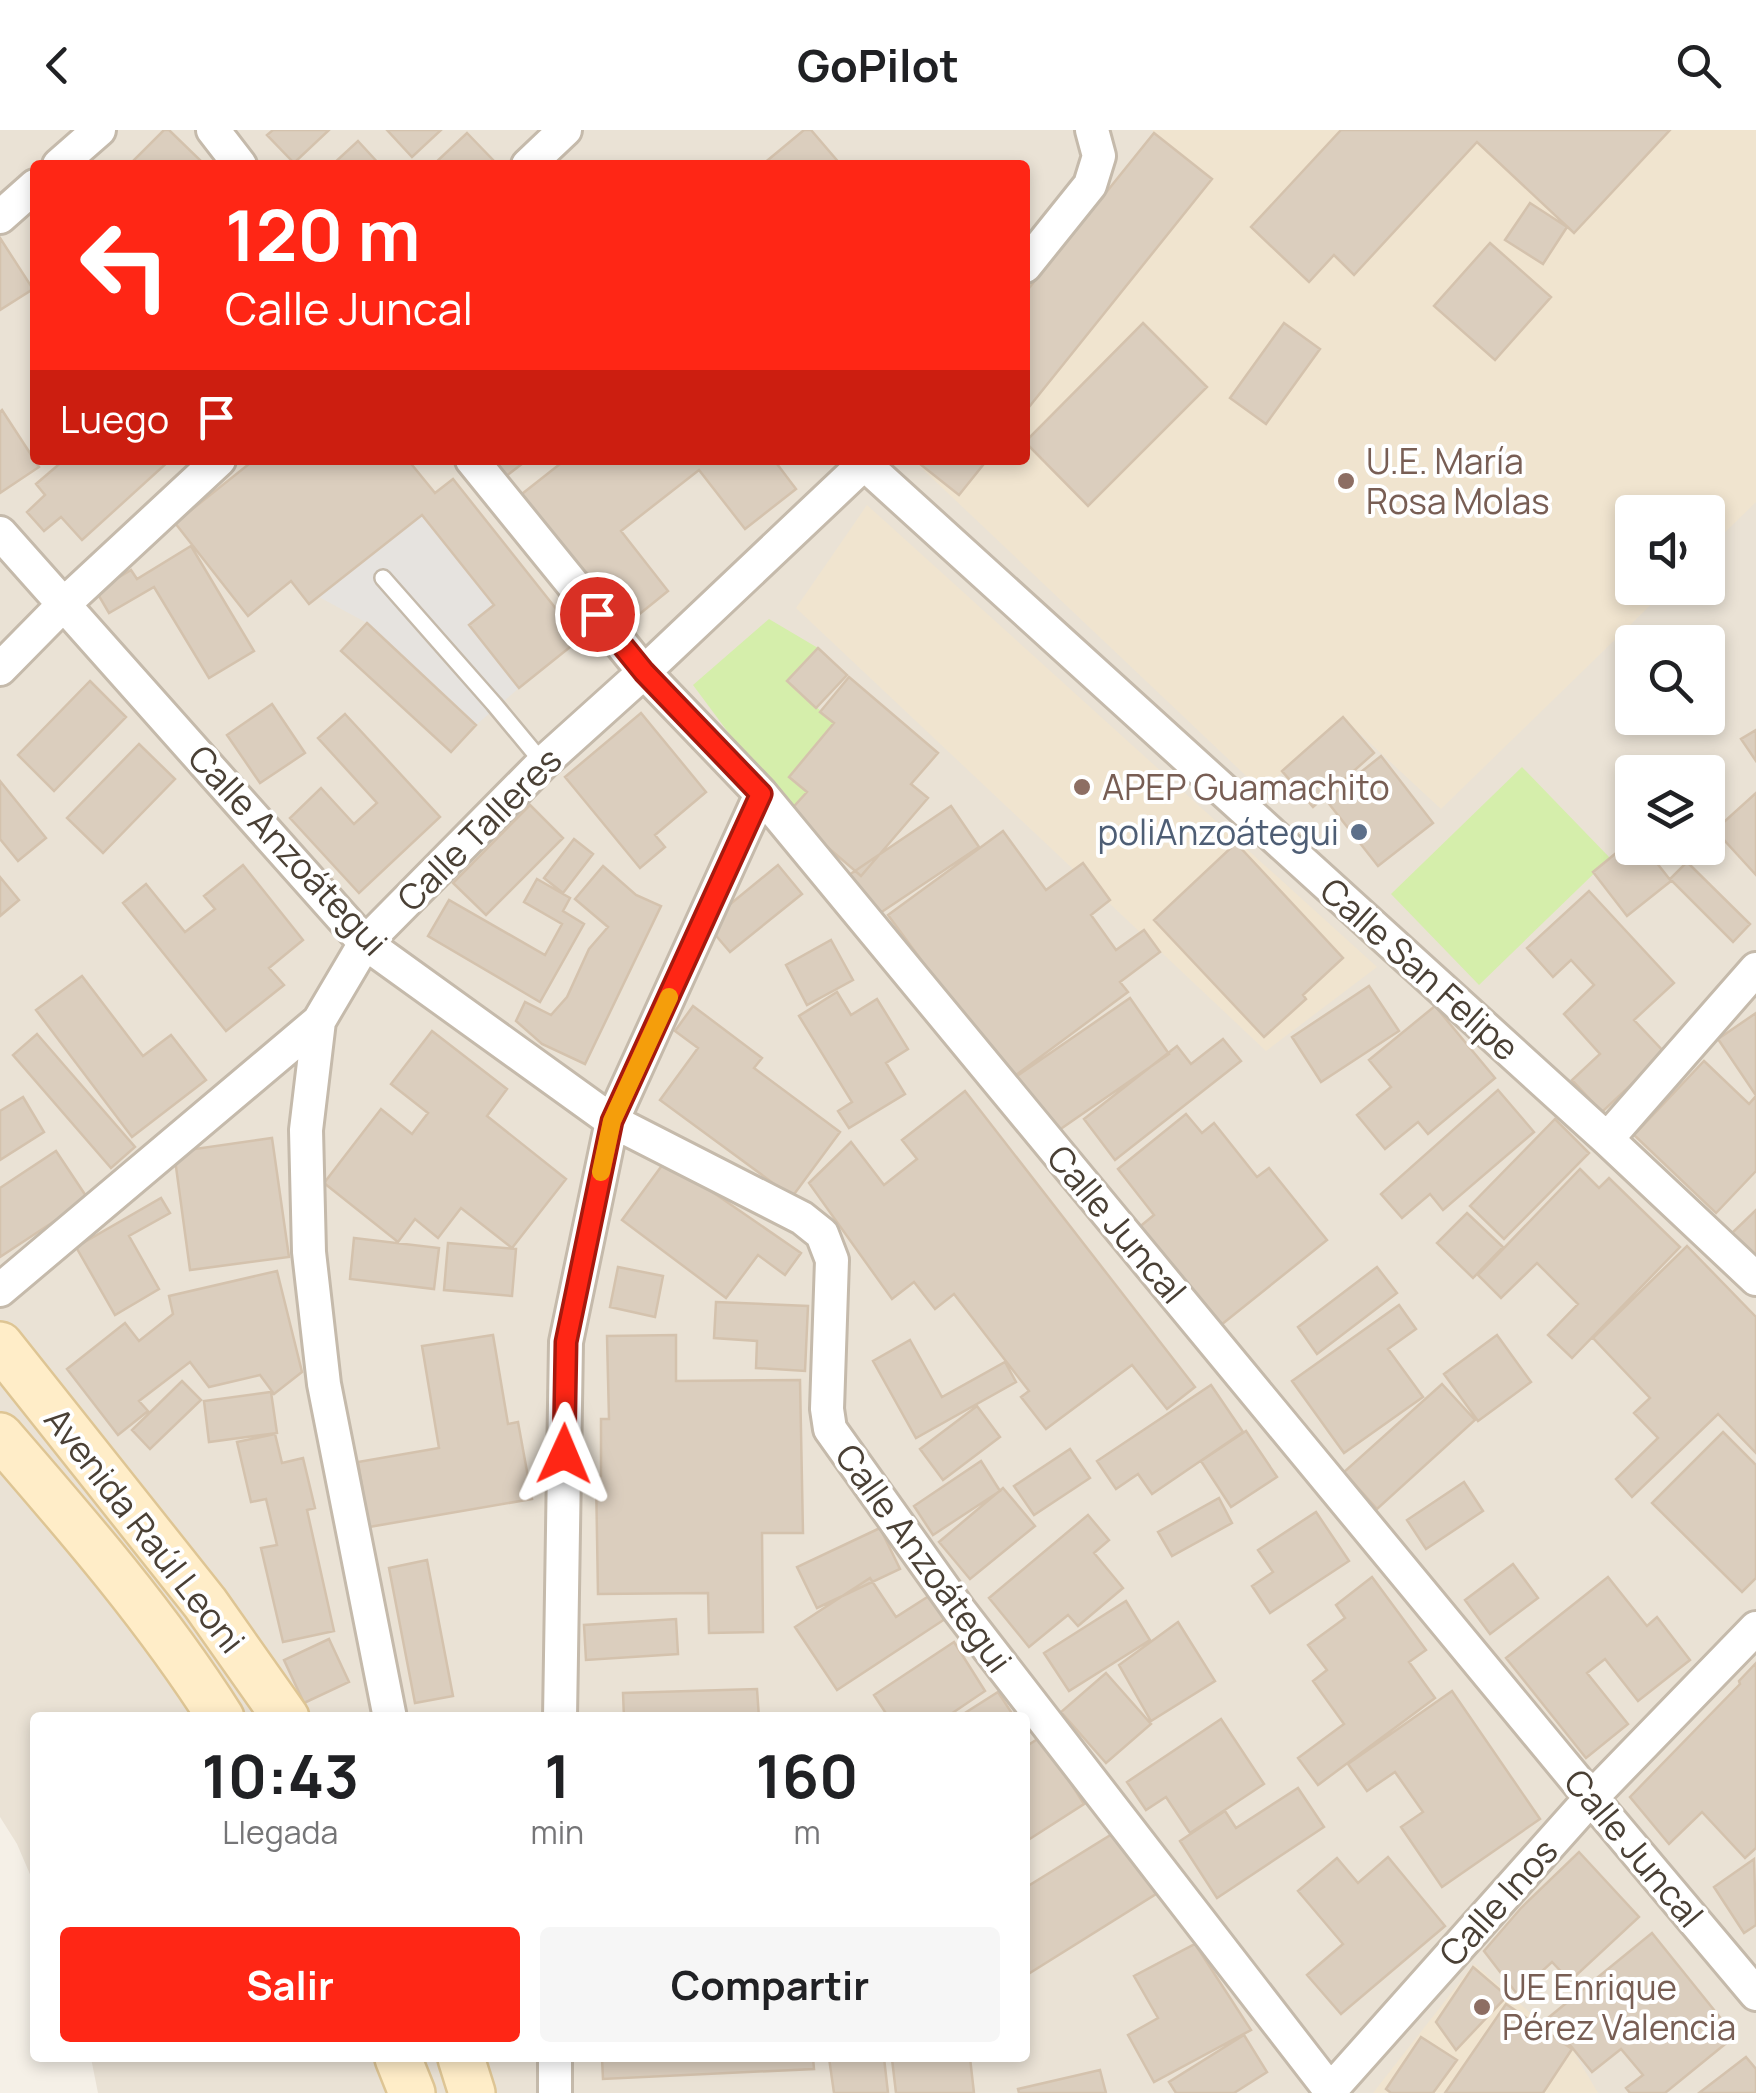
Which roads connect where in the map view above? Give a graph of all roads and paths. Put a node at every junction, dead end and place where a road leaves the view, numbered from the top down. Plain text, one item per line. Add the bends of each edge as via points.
1 (99, 130) edge
2 (212, 130) edge
3 (1092, 130) edge
4 (65, 160) edge
5 (236, 160) edge
6 (30, 190) edge
7 (0, 217) edge
8 (1030, 260) edge
9 (214, 465) edge
10 (476, 465) edge
11 (861, 465) edge
12 (867, 465) edge
13 (0, 532) edge
14 (382, 578) dead end
15 (64, 604) junction
16 (0, 669) edge
17 (644, 672) junction
18 (543, 763) junction
19 (761, 794) junction
20 (365, 943) junction
21 (1756, 969) edge
22 (319, 1022) junction
23 (612, 1121) junction
24 (1607, 1139) junction
25 (1756, 1279) edge
26 (0, 1290) edge
27 (0, 1345) edge
28 (0, 1436) edge
29 (1756, 1628) edge
30 (218, 1712) edge
31 (282, 1712) edge
32 (389, 1712) edge
33 (560, 1712) edge
34 (1591, 1798) junction
35 (1756, 1994) edge
36 (400, 2062) edge
37 (462, 2062) edge
38 (555, 2062) edge
39 (1329, 2092) edge
40 (412, 2093) edge
41 (472, 2093) edge
42 (555, 2093) edge

1 - 4 street
2 - 5 street
3 - 8 street via 1100,156 1090,185
6 - 7 street
9 - 15 street
10 - 17 street, Calle Juncal
11 - 17 street, Calle Talleres
12 - 24 street, Calle San Felipe
13 - 15 street, Calle Anzoátegui
14 - 18 lane
15 - 16 street
15 - 20 street, Calle Anzoátegui
17 - 18 street, Calle Talleres
17 - 19 street, Calle Juncal
18 - 20 street, Calle Talleres
19 - 23 street
19 - 34 street, Calle Juncal
20 - 22 street, Calle Talleres
20 - 23 street, Calle Anzoátegui
21 - 24 street
22 - 26 street
22 - 32 street, Calle Talleres via 306,1130 309,1252 324,1384
23 - 33 street via 566,1342
23 - 39 street, Calle Anzoátegui via 822,1234 832,1260 830,1429 959,1610
24 - 25 street, Calle San Felipe
27 - 31 main road, Avenida Raúl Leoni via 164,1550
28 - 30 main road
29 - 34 street, Calle Inos
34 - 35 street, Calle Juncal
34 - 39 street, Calle Inos
36 - 40 main road
37 - 41 main road
38 - 42 street

